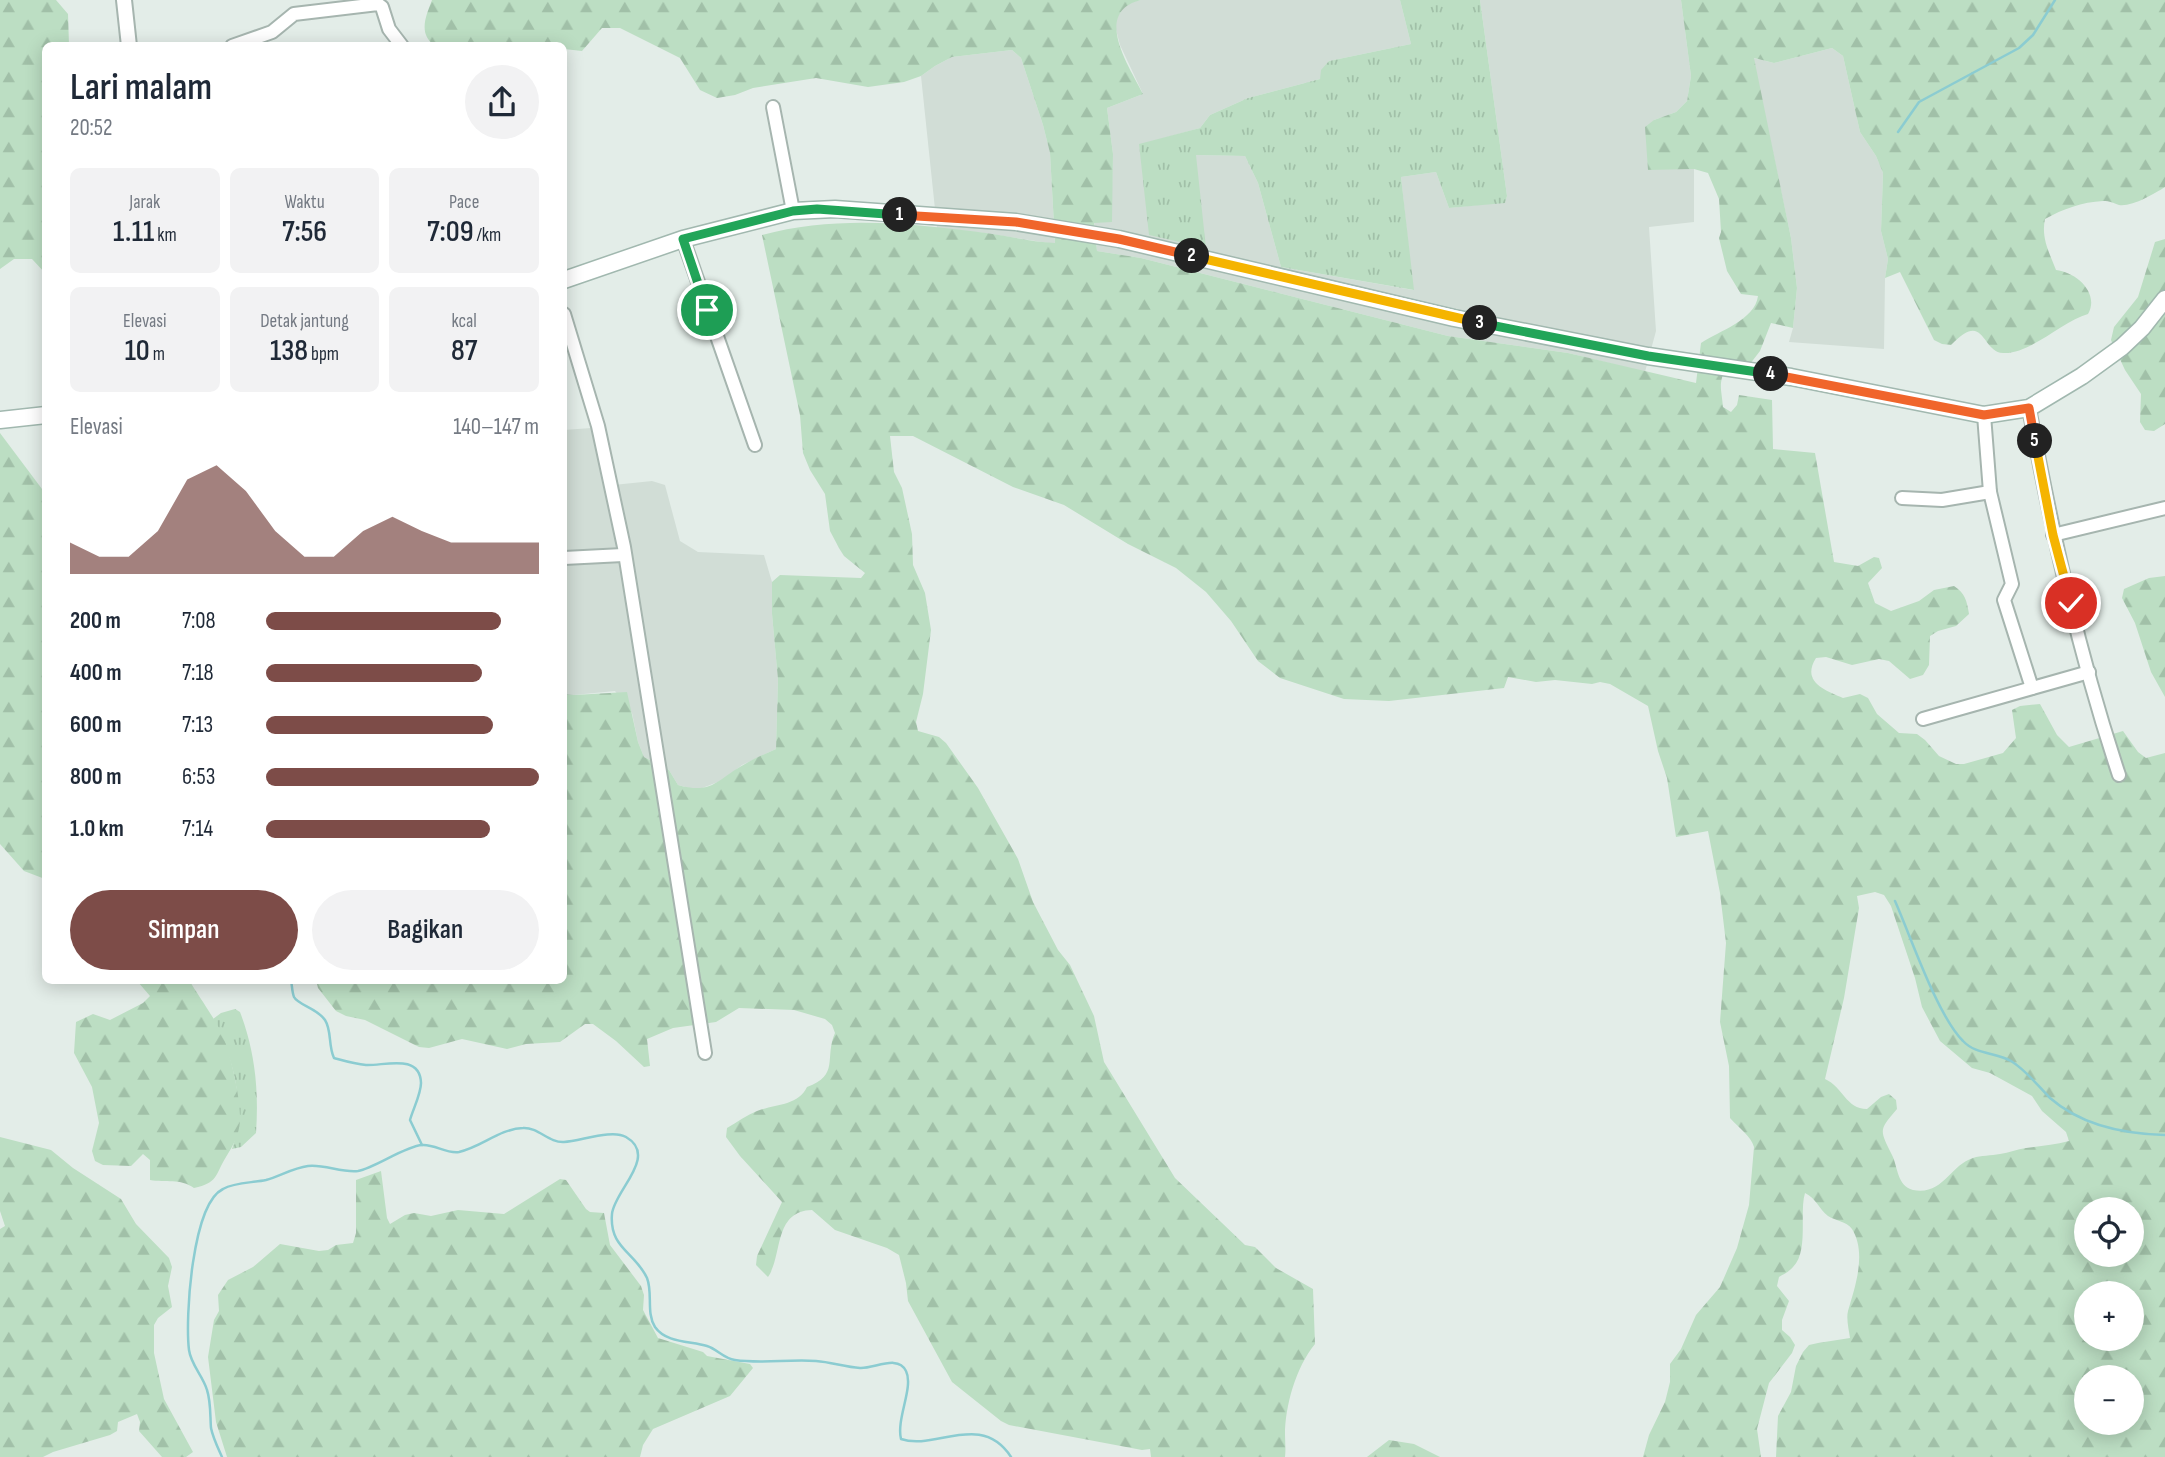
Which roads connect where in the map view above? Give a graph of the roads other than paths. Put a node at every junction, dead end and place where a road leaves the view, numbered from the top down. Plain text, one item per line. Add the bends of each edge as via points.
1 (124, 0) edge
2 (129, 42) edge
3 (243, 42) edge
4 (399, 42) edge
5 (774, 107) dead end
6 (793, 211) junction
7 (683, 239) junction
8 (567, 275) edge
9 (2165, 299) edge
10 (567, 324) edge
11 (2029, 408) junction
12 (42, 415) edge
13 (1984, 415) junction
14 (0, 420) edge
15 (755, 445) dead end
16 (1990, 492) junction
17 (1902, 498) dead end
18 (2165, 508) edge
19 (2053, 535) junction
20 (623, 555) junction
21 (567, 558) edge
22 (2089, 672) junction
23 (2032, 688) junction
24 (1923, 719) dead end
25 (2119, 775) dead end
26 (705, 1053) dead end

1 - 2 street
3 - 4 street via 272,32 294,14 378,4
5 - 6 street
6 - 7 main road
6 - 13 main road via 835,209 1016,222 1119,239 1454,318
7 - 8 main road
7 - 15 street
9 - 11 main road via 2142,328 2106,360
10 - 20 street via 598,426
11 - 13 main road
11 - 19 street
12 - 14 main road
13 - 16 street
16 - 17 street via 1942,500
16 - 23 street via 2012,584 2004,600
18 - 19 street
19 - 22 street
20 - 21 street
20 - 26 street
22 - 23 street
22 - 25 street
23 - 24 street

